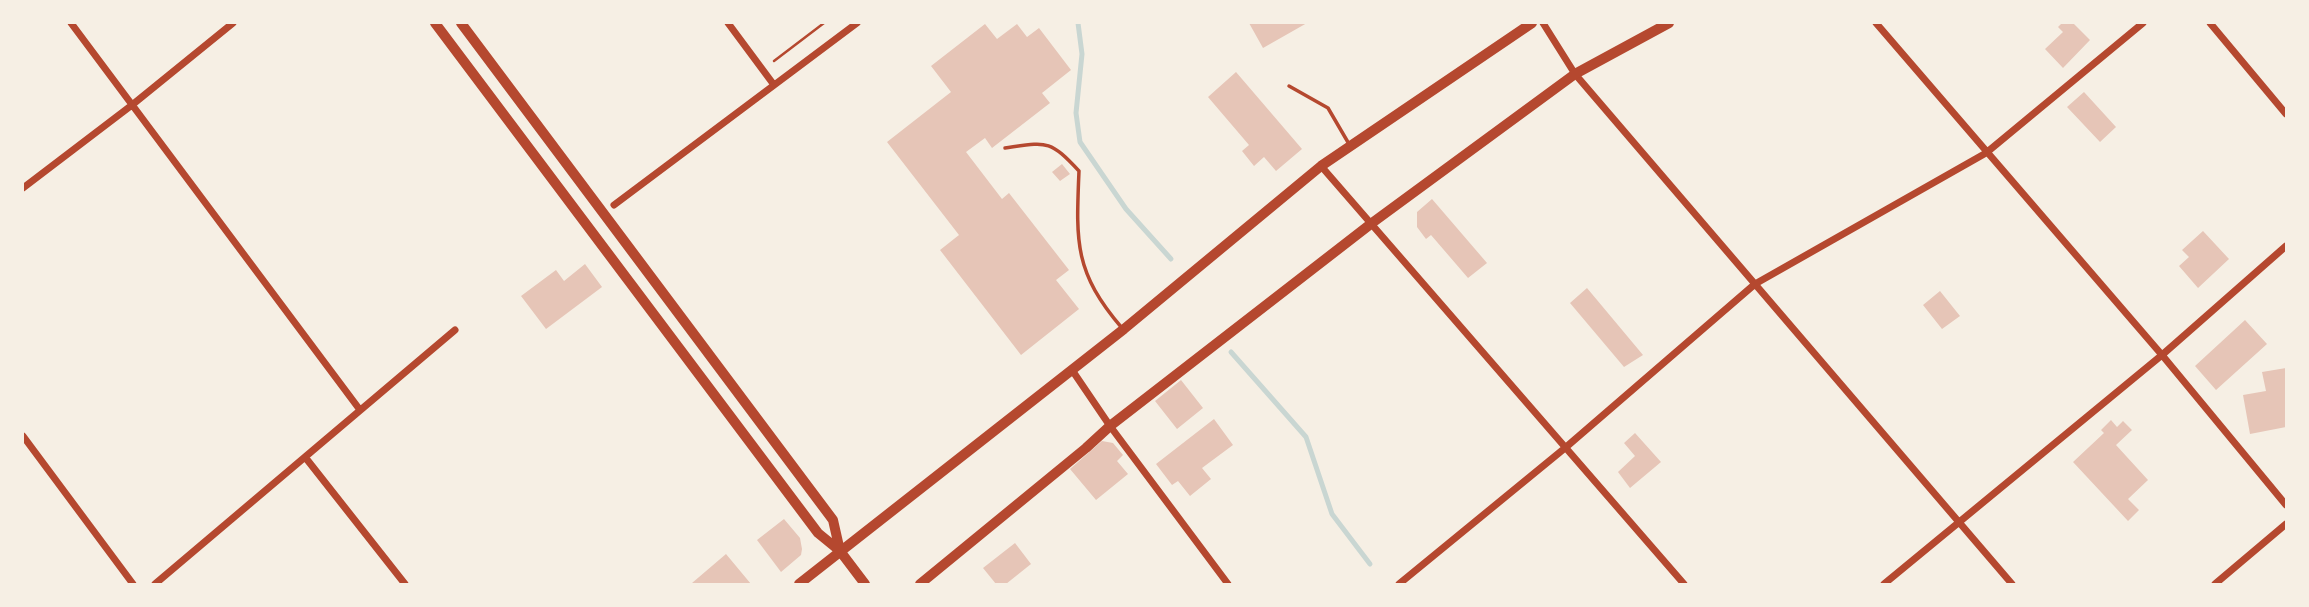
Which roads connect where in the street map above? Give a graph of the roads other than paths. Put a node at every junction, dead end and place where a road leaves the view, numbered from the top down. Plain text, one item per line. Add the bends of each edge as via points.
1 (71, 23) edge
2 (233, 23) edge
3 (435, 23) edge
4 (461, 23) edge
5 (728, 23) edge
6 (857, 23) edge
7 (1532, 23) edge
8 (1543, 23) edge
9 (1669, 23) edge
10 (1876, 23) edge
11 (2143, 23) edge
12 (2210, 23) edge
13 (1575, 74) junction
14 (774, 85) junction
15 (1289, 86) dead end
16 (132, 105) junction
17 (2286, 114) edge
18 (1350, 146) junction
19 (1005, 148) dead end
20 (1986, 153) junction
21 (1321, 166) junction
22 (23, 188) edge
23 (614, 205) dead end
24 (1372, 223) junction
25 (2286, 246) edge
26 (1755, 284) junction
27 (1124, 329) junction
28 (455, 330) dead end
29 (2162, 355) junction
30 (1072, 370) junction
31 (360, 410) junction
32 (1110, 426) junction
33 (23, 436) edge
34 (1565, 448) junction
35 (305, 457) junction
36 (2286, 505) edge
37 (1959, 522) junction
38 (2286, 524) edge
39 (840, 551) junction
40 (133, 584) edge
41 (155, 584) edge
42 (405, 584) edge
43 (799, 584) edge
44 (865, 584) edge
45 (920, 584) edge
46 (1228, 584) edge
47 (1399, 584) edge
48 (1684, 584) edge
49 (1884, 584) edge
50 (2012, 584) edge
51 (2215, 584) edge

1 - 16 street
2 - 16 street
3 - 39 main road via 818,533
4 - 39 main road via 832,520
5 - 14 street
6 - 14 street
7 - 18 main road
8 - 13 street
9 - 13 main road
10 - 20 street
11 - 20 street
12 - 17 street
13 - 24 main road
13 - 26 street
14 - 23 street
15 - 18 lane via 1328,108
16 - 22 street
16 - 31 street
18 - 21 main road
19 - 27 lane via 1043,143 1062,152 1079,171 1079,250 1088,281
20 - 26 street
20 - 29 street
21 - 24 street
21 - 27 main road
24 - 32 main road
24 - 34 street
25 - 29 street
26 - 34 street
26 - 37 street
27 - 30 main road
28 - 31 street
29 - 36 street
29 - 37 street
30 - 32 street
30 - 39 main road
31 - 35 street
32 - 45 main road
32 - 46 street
33 - 40 street
34 - 47 street
34 - 48 street
35 - 41 street
35 - 42 street
37 - 49 street
37 - 50 street
38 - 51 street
39 - 43 main road
39 - 44 main road

